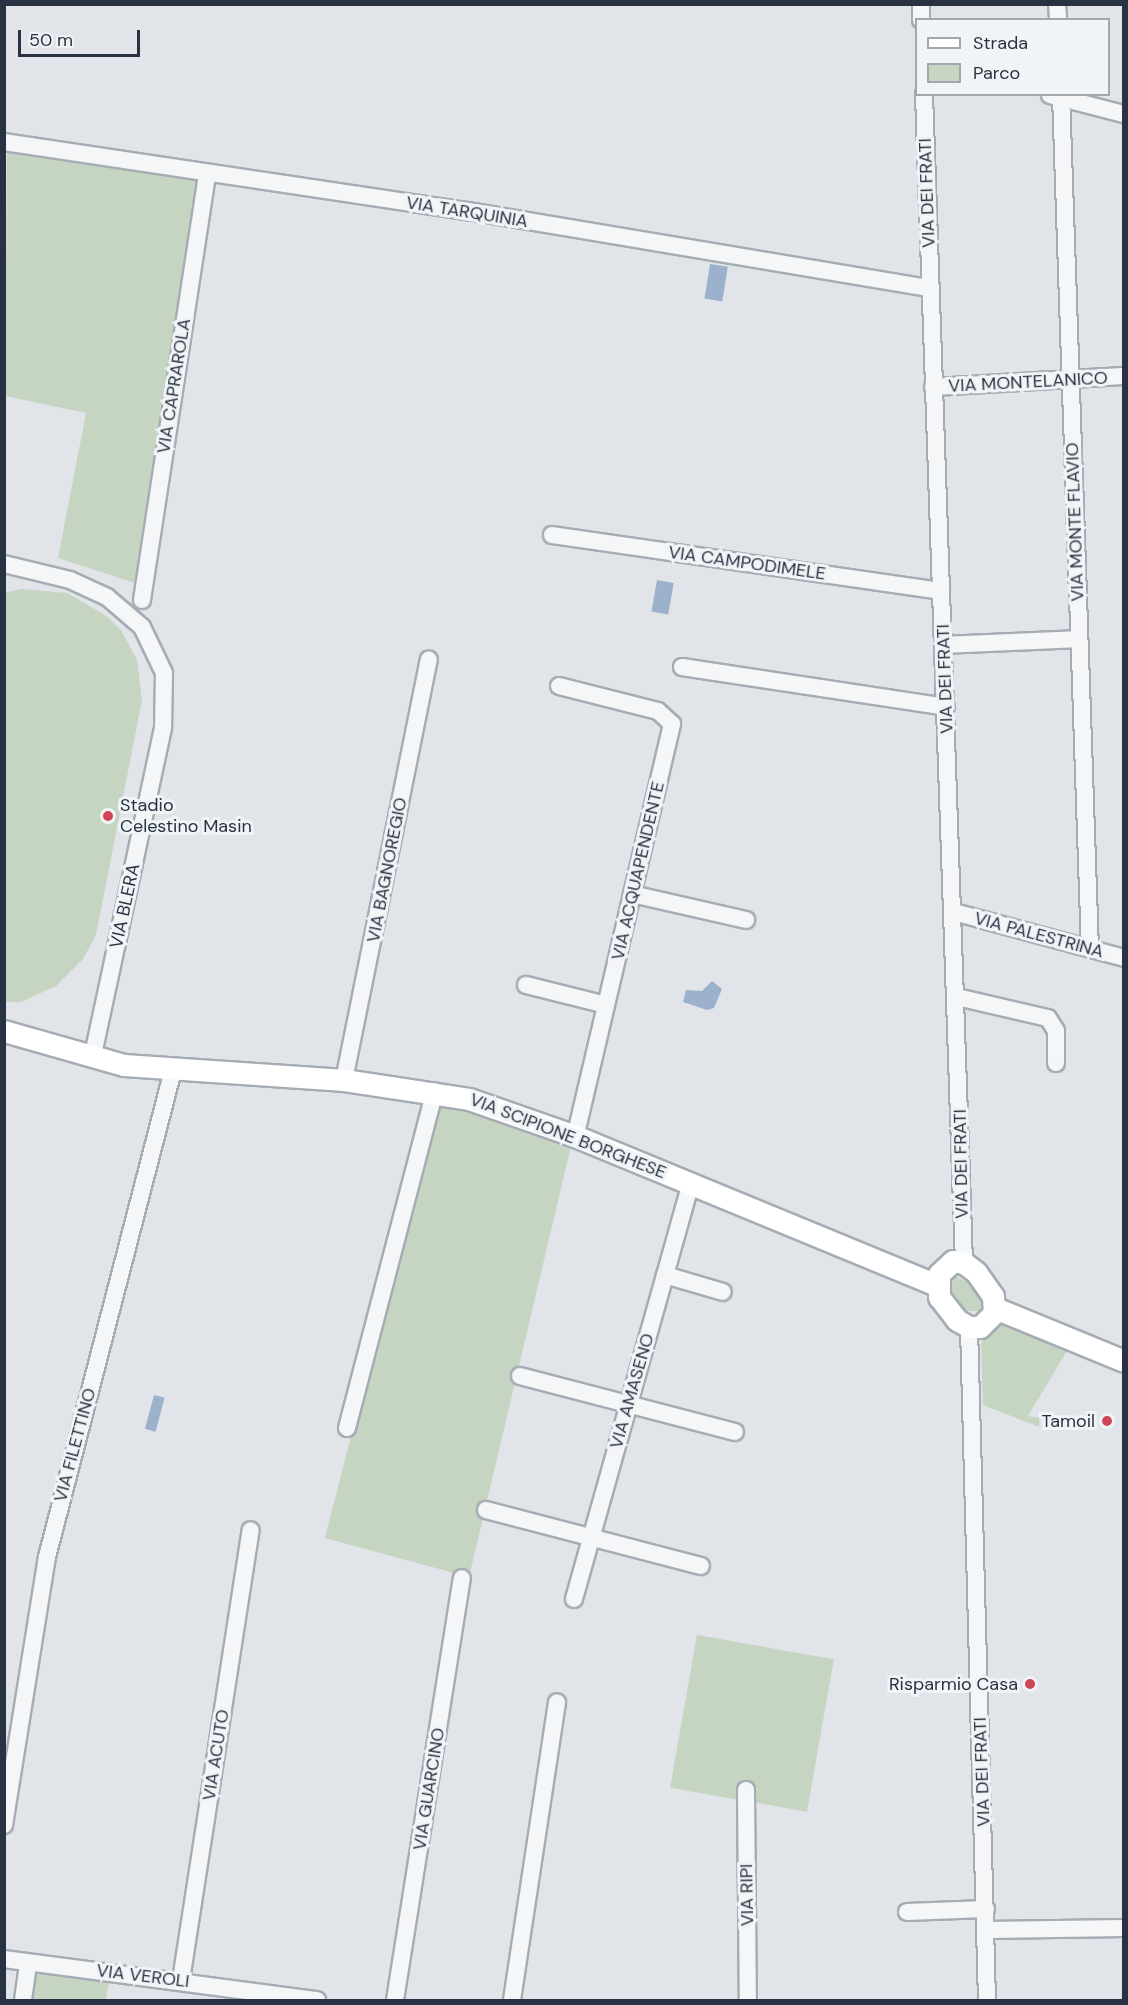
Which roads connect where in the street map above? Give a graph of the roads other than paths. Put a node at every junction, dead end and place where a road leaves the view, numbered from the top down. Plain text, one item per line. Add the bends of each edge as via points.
1 (924, 96) edge
2 (1057, 96) edge
3 (1124, 114) edge
4 (4, 142) edge
5 (207, 173) junction
6 (929, 288) junction
7 (1124, 376) edge
8 (1070, 379) junction
9 (933, 387) junction
10 (552, 535) dead end
11 (4, 564) edge
12 (942, 591) junction
13 (142, 600) dead end
14 (1080, 639) junction
15 (944, 645) junction
16 (429, 660) dead end
17 (682, 667) dead end
18 (559, 686) dead end
19 (946, 707) junction
20 (632, 894) junction
21 (954, 912) junction
22 (746, 920) dead end
23 (1090, 949) junction
24 (1124, 958) edge
25 (526, 986) dead end
26 (957, 997) junction
27 (606, 1005) junction
28 (4, 1031) edge
29 (92, 1058) junction
30 (1056, 1063) dead end
31 (173, 1070) junction
32 (344, 1080) junction
33 (435, 1091) junction
34 (576, 1136) junction
35 (691, 1183) junction
36 (964, 1263) junction
37 (665, 1275) junction
38 (936, 1285) junction
39 (723, 1292) dead end
40 (995, 1308) junction
41 (969, 1327) junction
42 (1124, 1361) edge
43 (520, 1376) dead end
44 (629, 1404) junction
45 (347, 1428) dead end
46 (735, 1432) dead end
47 (486, 1510) dead end
48 (251, 1530) dead end
49 (591, 1537) junction
50 (701, 1566) dead end
51 (462, 1578) dead end
52 (574, 1599) dead end
53 (557, 1702) dead end
54 (746, 1790) dead end
55 (4, 1825) edge
56 (986, 1909) junction
57 (907, 1912) dead end
58 (1124, 1928) edge
59 (987, 1930) junction
60 (4, 1959) edge
61 (28, 1964) junction
62 (182, 1980) junction
63 (312, 2000) edge
64 (23, 2001) edge
65 (395, 2001) edge
66 (512, 2001) edge
67 (748, 2001) edge
68 (987, 2001) edge

1 - 6 street, VIA DEI FRATI
2 - 3 street
2 - 8 street, VIA MONTE FLAVIO
4 - 5 street, VIA TARQUINIA
5 - 6 street, VIA TARQUINIA via 468,211
5 - 13 street, VIA CAPRAROLA
6 - 9 street, VIA DEI FRATI
7 - 8 street, VIA MONTELANICO
8 - 9 street, VIA MONTELANICO
8 - 14 street, VIA MONTE FLAVIO
9 - 12 street, VIA DEI FRATI
10 - 12 street, VIA CAMPODIMELE
11 - 29 street, VIA BLERA via 70,580 115,602 142,627 164,673 163,728
12 - 15 street, VIA DEI FRATI
14 - 15 street
14 - 23 street, VIA MONTE FLAVIO
15 - 19 street, VIA DEI FRATI
16 - 32 street, VIA BAGNOREGIO
17 - 19 street
18 - 20 street, VIA ACQUAPENDENTE via 658,711 672,724
19 - 21 street, VIA DEI FRATI
20 - 22 street
20 - 27 street, VIA ACQUAPENDENTE
21 - 23 street, VIA PALESTRINA
21 - 26 street, VIA DEI FRATI
23 - 24 street, VIA PALESTRINA
25 - 27 street
26 - 30 street via 1048,1018 1056,1031
26 - 36 street, VIA DEI FRATI
27 - 34 street, VIA ACQUAPENDENTE
28 - 29 main road, VIA SCIPIONE BORGHESE
29 - 31 main road, VIA SCIPIONE BORGHESE
31 - 32 main road, VIA SCIPIONE BORGHESE
31 - 55 street, VIA FILETTINO via 47,1557
32 - 33 main road, VIA SCIPIONE BORGHESE
33 - 34 main road, VIA SCIPIONE BORGHESE via 495,1106
33 - 45 street
34 - 35 main road, VIA SCIPIONE BORGHESE
35 - 37 street, VIA AMASENO
35 - 38 main road, VIA SCIPIONE BORGHESE
36 - 38 main road via 945,1265
36 - 40 main road via 989,1289
37 - 39 street
37 - 44 street, VIA AMASENO
38 - 41 main road via 946,1309
40 - 41 main road via 985,1325
40 - 42 main road
41 - 56 street, VIA DEI FRATI
43 - 44 street
44 - 46 street
44 - 49 street, VIA AMASENO
47 - 49 street
48 - 62 street, VIA ACUTO
49 - 50 street
49 - 52 street, VIA AMASENO
51 - 65 street, VIA GUARCINO
53 - 66 street
54 - 67 street, VIA RIPI
56 - 57 street
56 - 59 street, VIA DEI FRATI
58 - 59 street
59 - 68 street, VIA DEI FRATI
60 - 61 street, VIA VEROLI
61 - 62 street, VIA VEROLI
61 - 64 street
62 - 63 street, VIA VEROLI

